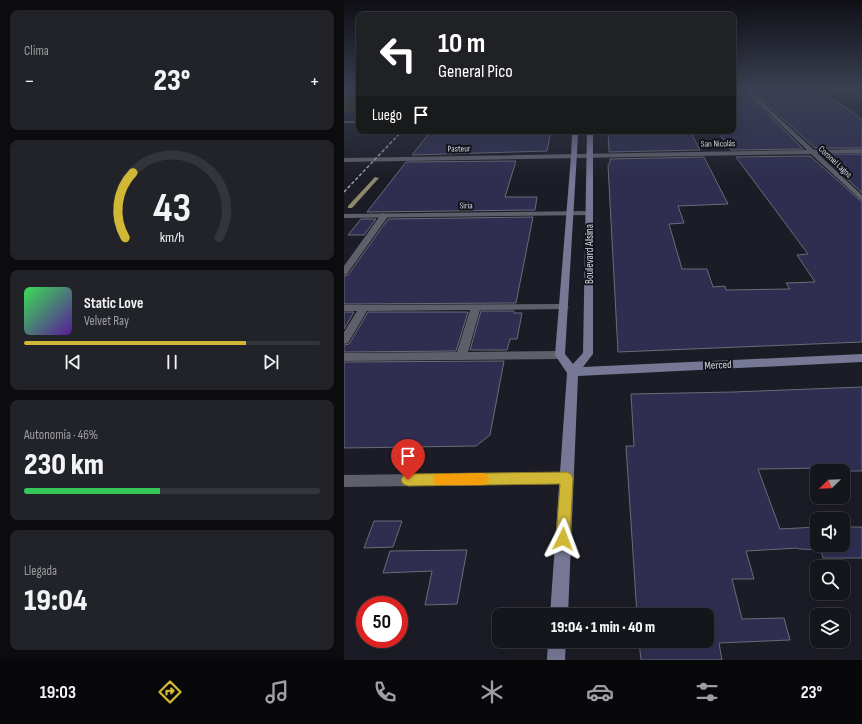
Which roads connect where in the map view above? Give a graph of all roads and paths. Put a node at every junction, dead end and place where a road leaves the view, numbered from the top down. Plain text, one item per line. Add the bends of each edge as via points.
1 (777, 119) edge
2 (344, 122) edge
3 (356, 122) edge
4 (574, 134) edge
5 (590, 134) edge
6 (862, 151) edge
7 (811, 152) junction
8 (574, 156) junction
9 (590, 156) junction
10 (344, 160) edge
11 (862, 200) edge
12 (589, 213) junction
13 (570, 214) junction
14 (344, 216) edge
15 (385, 216) junction
16 (344, 272) edge
17 (564, 307) junction
18 (344, 308) edge
19 (364, 308) junction
20 (476, 308) junction
21 (344, 340) edge
22 (560, 355) junction
23 (461, 356) junction
24 (344, 357) edge
25 (862, 358) edge
26 (573, 372) junction
27 (567, 478) junction
28 (344, 481) edge
29 (559, 608) edge
30 (557, 648) edge
31 (556, 660) edge

1 - 7 street, Coronel Lagos
2 - 3 street
4 - 8 main road, Boulevard Alsina
5 - 9 main road, Boulevard Alsina
6 - 7 street, San Nicolás
7 - 9 street, San Nicolás
7 - 11 street, Coronel Lagos
8 - 9 street, San Nicolás
8 - 10 street, Pasteur
8 - 13 main road, Boulevard Alsina
9 - 12 main road, Boulevard Alsina
12 - 13 street, Siria
12 - 26 main road, Boulevard Alsina via 588,354
13 - 15 street, Siria
13 - 17 main road, Boulevard Alsina
14 - 15 street, Siria
15 - 16 street
17 - 20 street
17 - 22 main road, Boulevard Alsina
18 - 19 street
19 - 20 street
19 - 21 street
20 - 23 street
22 - 23 street
22 - 26 main road
23 - 24 street
25 - 26 main road, Merced
26 - 27 main road
27 - 28 street
27 - 29 main road
30 - 31 main road

